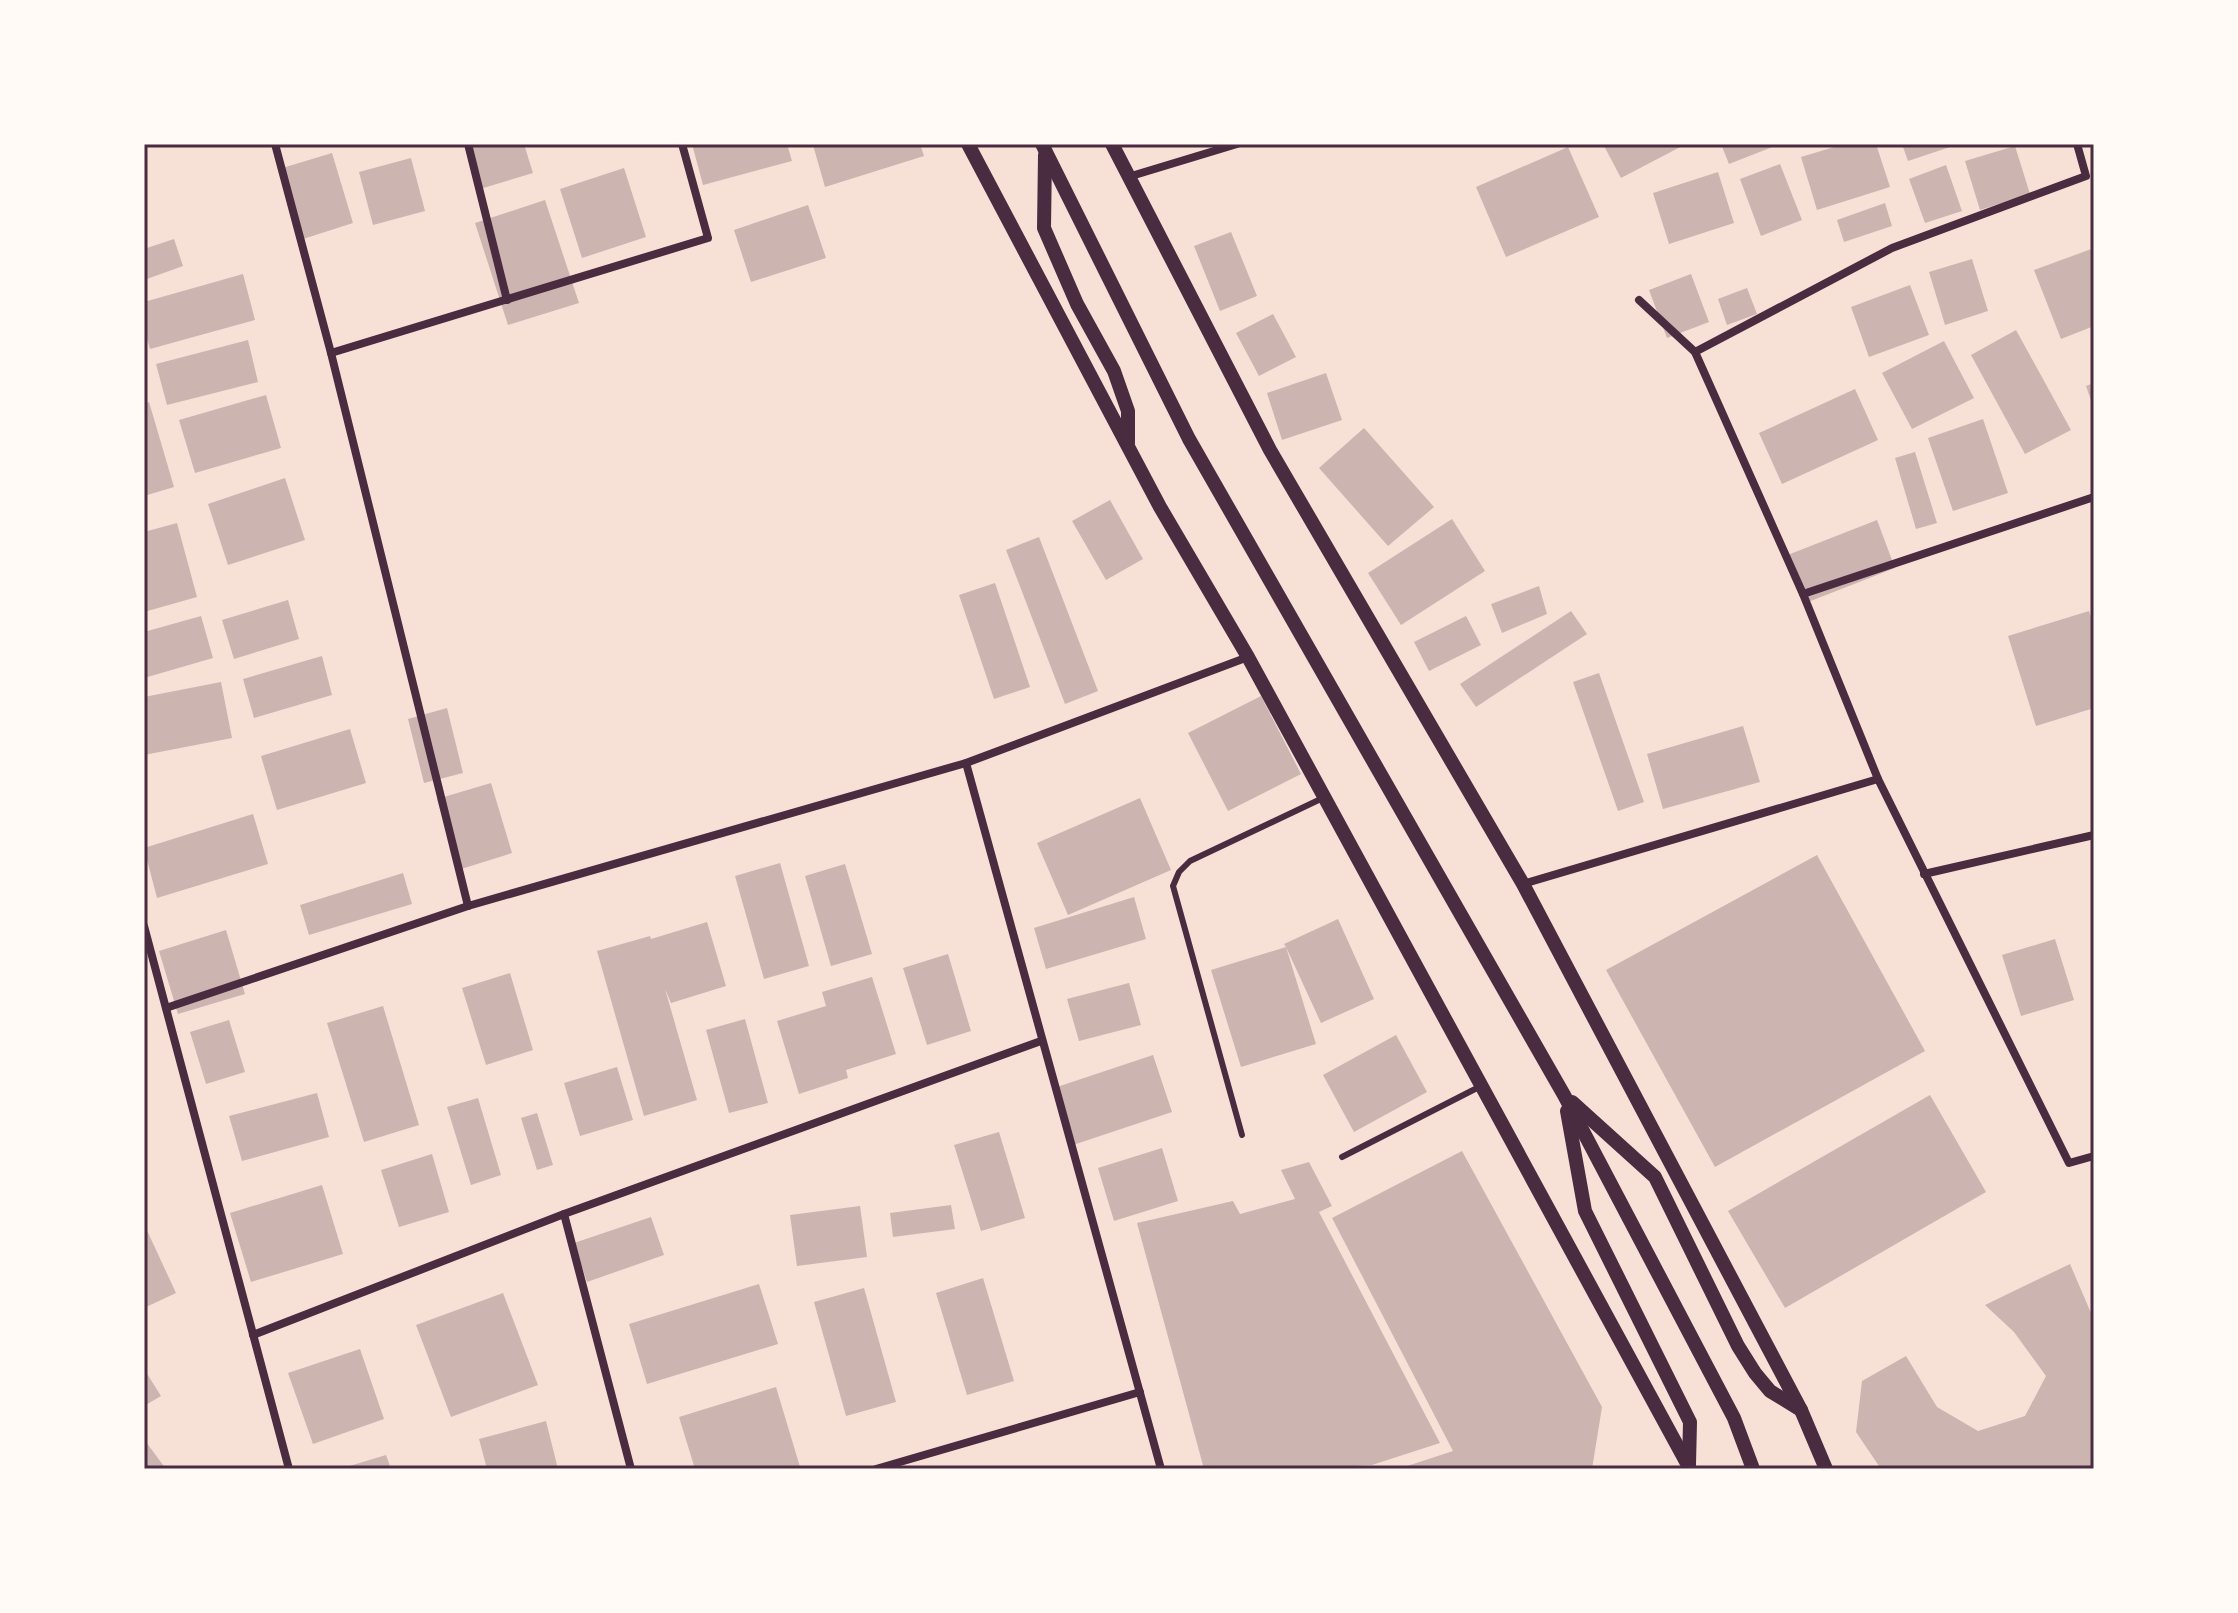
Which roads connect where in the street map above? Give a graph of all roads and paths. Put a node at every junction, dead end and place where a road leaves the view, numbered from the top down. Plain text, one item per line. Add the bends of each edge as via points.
1 (275, 144) edge
2 (468, 144) edge
3 (682, 144) edge
4 (968, 144) edge
5 (1112, 144) edge
6 (1237, 144) edge
7 (2077, 144) edge
8 (1044, 147) edge
9 (1128, 177) junction
10 (507, 300) junction
11 (1639, 300) dead end
12 (1695, 352) junction
13 (331, 353) junction
14 (1128, 447) junction
15 (2094, 497) edge
16 (1803, 594) junction
17 (1248, 657) junction
18 (966, 763) junction
19 (1878, 779) junction
20 (1325, 797) junction
21 (2094, 835) edge
22 (1924, 874) junction
23 (1523, 884) junction
24 (468, 906) junction
25 (144, 926) edge
26 (166, 1008) junction
27 (1041, 1041) junction
28 (1481, 1086) junction
29 (1564, 1095) junction
30 (1242, 1135) dead end
31 (2094, 1156) edge
32 (1342, 1157) dead end
33 (564, 1214) junction
34 (253, 1335) junction
35 (1140, 1392) junction
36 (1801, 1410) junction
37 (1690, 1467) edge
38 (289, 1469) edge
39 (631, 1469) edge
40 (876, 1469) edge
41 (1161, 1469) edge
42 (1753, 1469) edge
43 (1826, 1469) edge

1 - 13 street
2 - 10 street
3 - 10 street via 708,238
4 - 14 street
5 - 9 street
6 - 9 street
7 - 12 street via 2086,176 1892,248
8 - 14 street via 1044,228 1114,371 1128,411
8 - 29 street via 1189,439
9 - 23 street via 1270,450
10 - 13 street
11 - 12 street
12 - 16 street
13 - 24 street
14 - 17 street
15 - 16 street
16 - 19 street
17 - 18 street
17 - 20 street
18 - 24 street
18 - 27 street
19 - 22 street
19 - 23 street
20 - 28 street
20 - 30 lane via 1190,861 1173,886
21 - 22 street
22 - 31 street via 2069,1163
23 - 36 street
24 - 26 street
25 - 26 street
26 - 34 street
27 - 33 street
27 - 35 street
28 - 32 lane
28 - 37 street
29 - 36 street via 1655,1177 1738,1346 1770,1391
29 - 37 street via 1585,1211 1690,1422
29 - 42 street via 1734,1418
33 - 34 street
33 - 39 street
34 - 38 street
35 - 40 street
35 - 41 street
36 - 43 street

